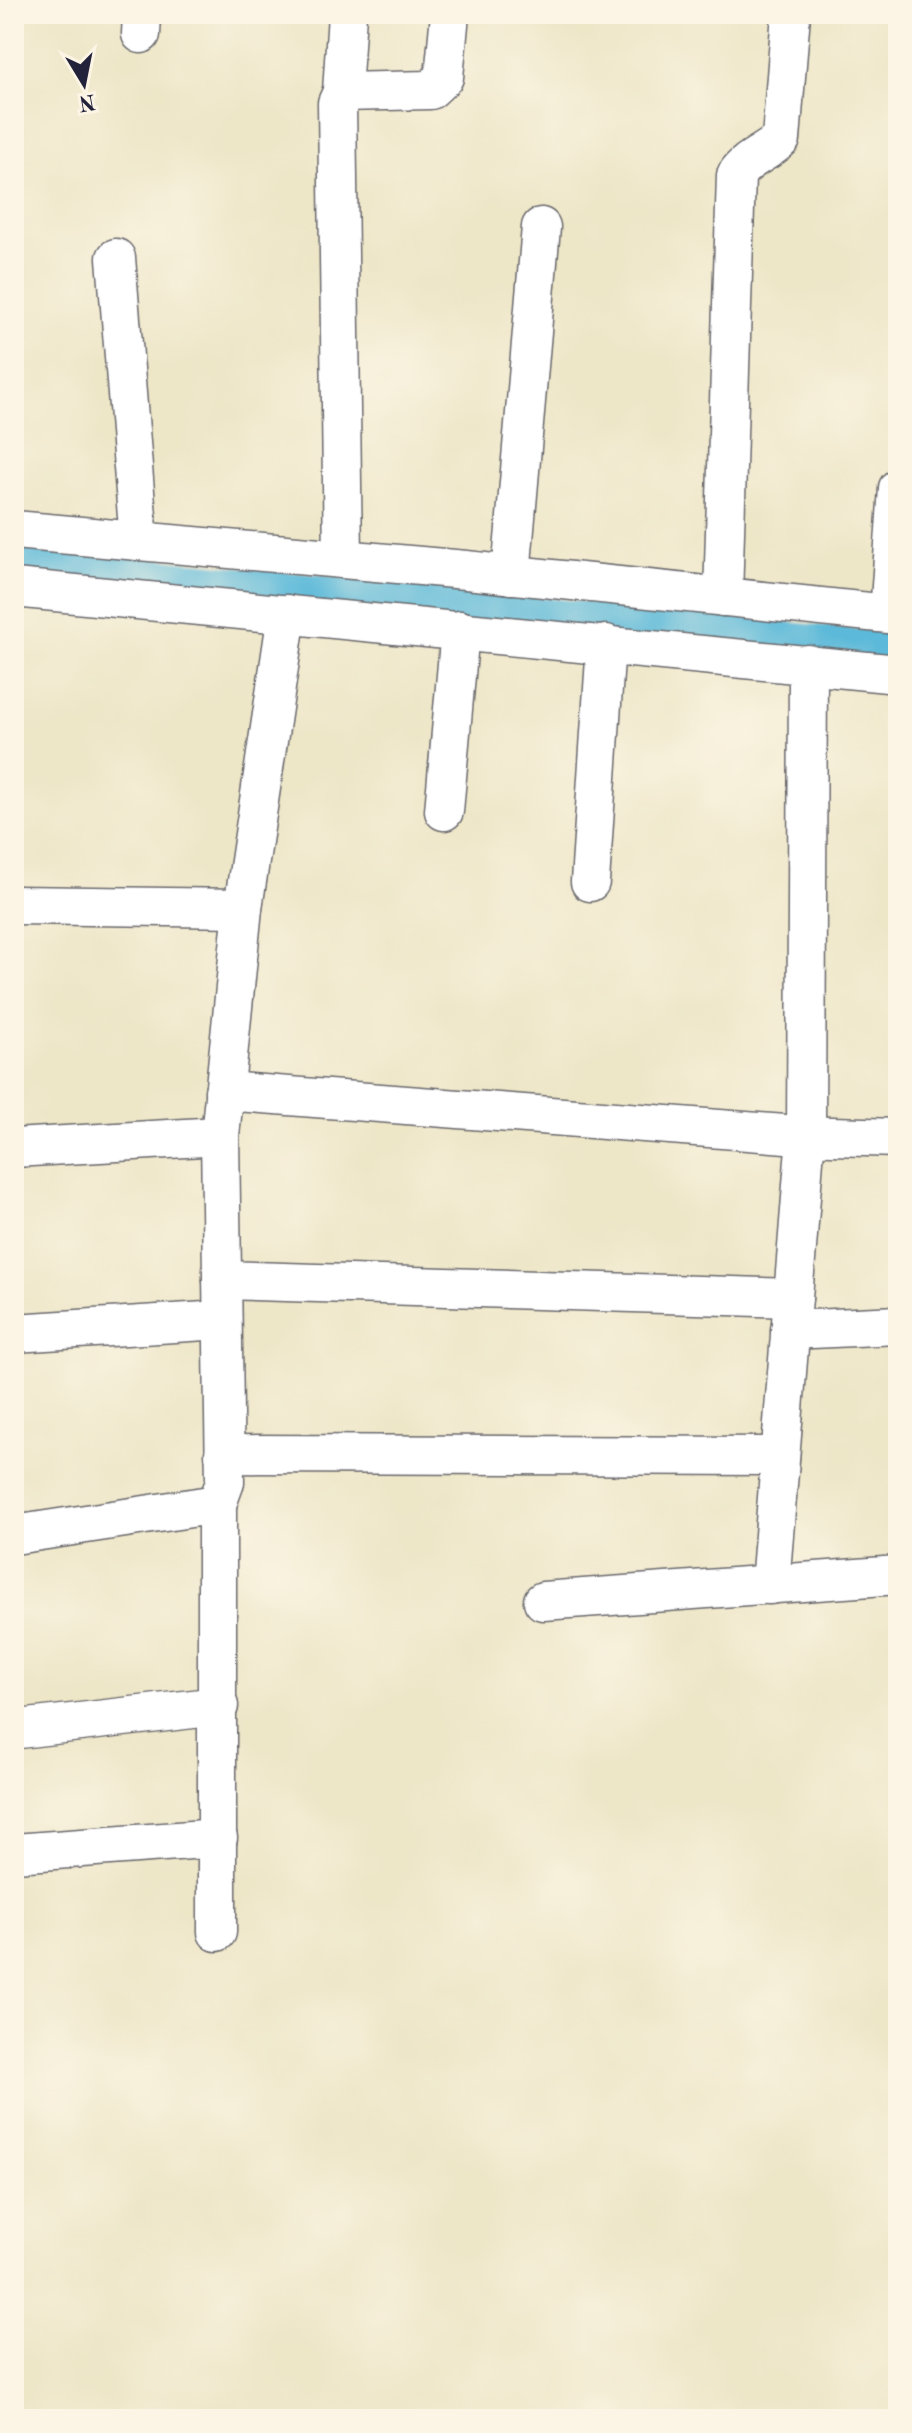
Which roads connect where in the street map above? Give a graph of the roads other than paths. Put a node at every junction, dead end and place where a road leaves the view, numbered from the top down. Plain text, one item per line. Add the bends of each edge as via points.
1 (347, 14) edge
2 (450, 14) edge
3 (791, 14) edge
4 (342, 92) junction
5 (541, 227) dead end
6 (116, 258) dead end
7 (898, 488) edge
8 (14, 530) edge
9 (139, 541) junction
10 (343, 559) junction
11 (511, 575) junction
12 (14, 588) edge
13 (723, 597) junction
14 (287, 614) junction
15 (893, 614) edge
16 (460, 630) junction
17 (606, 644) junction
18 (808, 664) junction
19 (898, 674) edge
20 (444, 811) dead end
21 (590, 882) dead end
22 (14, 905) edge
23 (243, 908) junction
24 (224, 1091) junction
25 (806, 1135) junction
26 (220, 1136) junction
27 (898, 1138) edge
28 (14, 1148) edge
29 (222, 1280) junction
30 (792, 1314) junction
31 (222, 1320) junction
32 (898, 1325) edge
33 (14, 1333) edge
34 (224, 1454) junction
35 (780, 1456) junction
36 (217, 1504) junction
37 (14, 1535) edge
38 (898, 1575) edge
39 (770, 1585) junction
40 (543, 1601) dead end
41 (219, 1706) junction
42 (19, 1729) dead end
43 (218, 1838) junction
44 (14, 1853) edge
45 (217, 1932) dead end

1 - 4 street
2 - 4 street via 444,77 430,90
3 - 13 street via 781,139 746,160 736,175
4 - 10 street via 337,103
5 - 11 street
6 - 9 street
7 - 15 street
8 - 9 street
9 - 10 street
10 - 11 street
11 - 13 street
12 - 14 street
13 - 15 street
14 - 16 street
14 - 23 street
16 - 17 street
16 - 20 street
17 - 18 street
17 - 21 street
18 - 19 street
18 - 25 street
22 - 23 street
23 - 24 street
24 - 25 street
24 - 26 street
25 - 27 street
25 - 30 street
26 - 28 street
26 - 29 street
29 - 30 street
29 - 31 street
30 - 32 street
30 - 35 street
31 - 33 street
31 - 34 street
34 - 35 street
34 - 36 street via 225,1482
35 - 39 street
36 - 37 street
36 - 41 street
38 - 39 street
39 - 40 street
41 - 42 street
41 - 43 street
43 - 44 street
43 - 45 street

